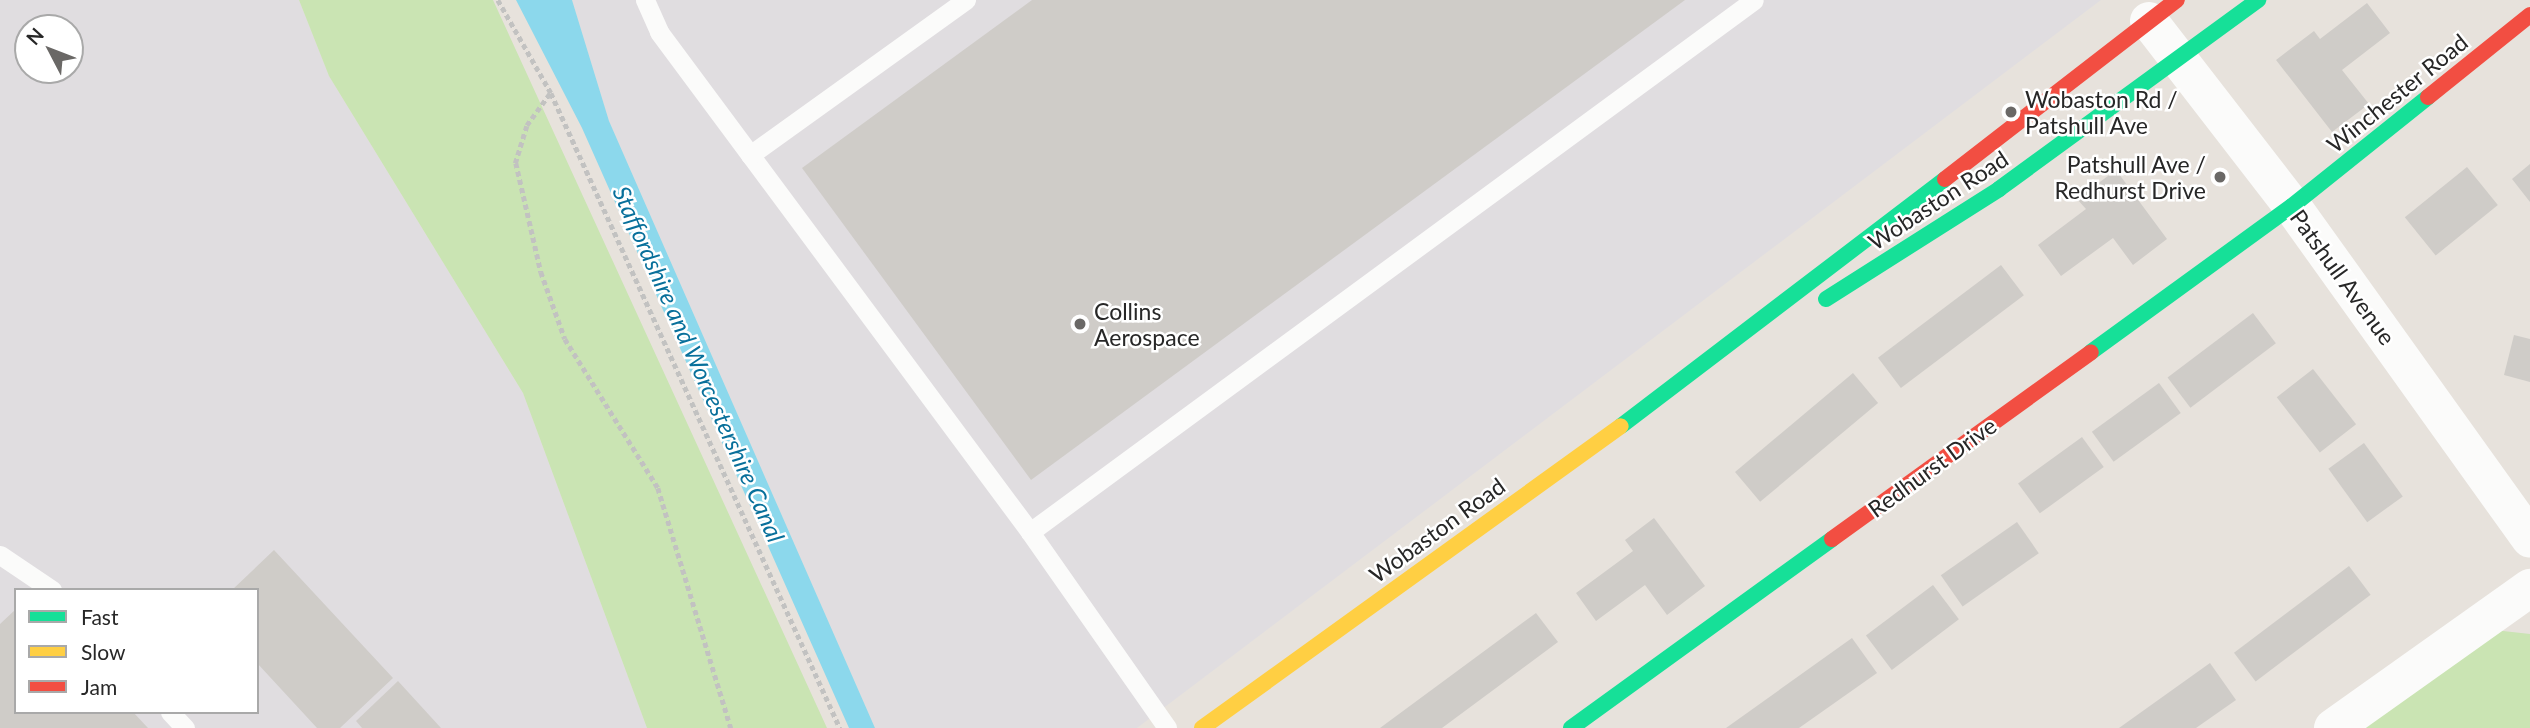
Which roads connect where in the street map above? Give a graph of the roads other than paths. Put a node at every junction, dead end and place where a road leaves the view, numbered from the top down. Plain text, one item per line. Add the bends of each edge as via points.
1 (645, 0) edge
2 (966, 0) edge
3 (1754, 0) edge
4 (2258, 0) edge
5 (2163, 11) edge
6 (2530, 15) edge
7 (2178, 61) junction
8 (750, 155) junction
9 (2292, 206) junction
10 (1815, 306) dead end
11 (1781, 328) dead end
12 (1698, 370) junction
13 (1030, 532) junction
14 (2530, 539) edge
15 (0, 555) edge
16 (49, 588) edge
17 (2530, 588) edge
18 (172, 714) edge
19 (185, 728) edge
20 (1167, 728) edge
21 (1202, 728) edge
22 (1571, 728) edge
23 (2333, 728) edge

1 - 8 lane via 659,32
2 - 8 lane
3 - 13 lane
4 - 7 street, Wobaston Road
5 - 7 street, Patshull Avenue
5 - 12 street, Wobaston Road
6 - 9 street, Winchester Road
7 - 9 street, Patshull Avenue
7 - 10 street, Wobaston Road via 1999,189
8 - 13 lane
9 - 14 street, Patshull Avenue
9 - 22 street, Redhurst Drive
11 - 12 street, Wobaston Road
12 - 21 street, Wobaston Road
13 - 20 lane
15 - 16 lane
17 - 23 street
18 - 19 lane

